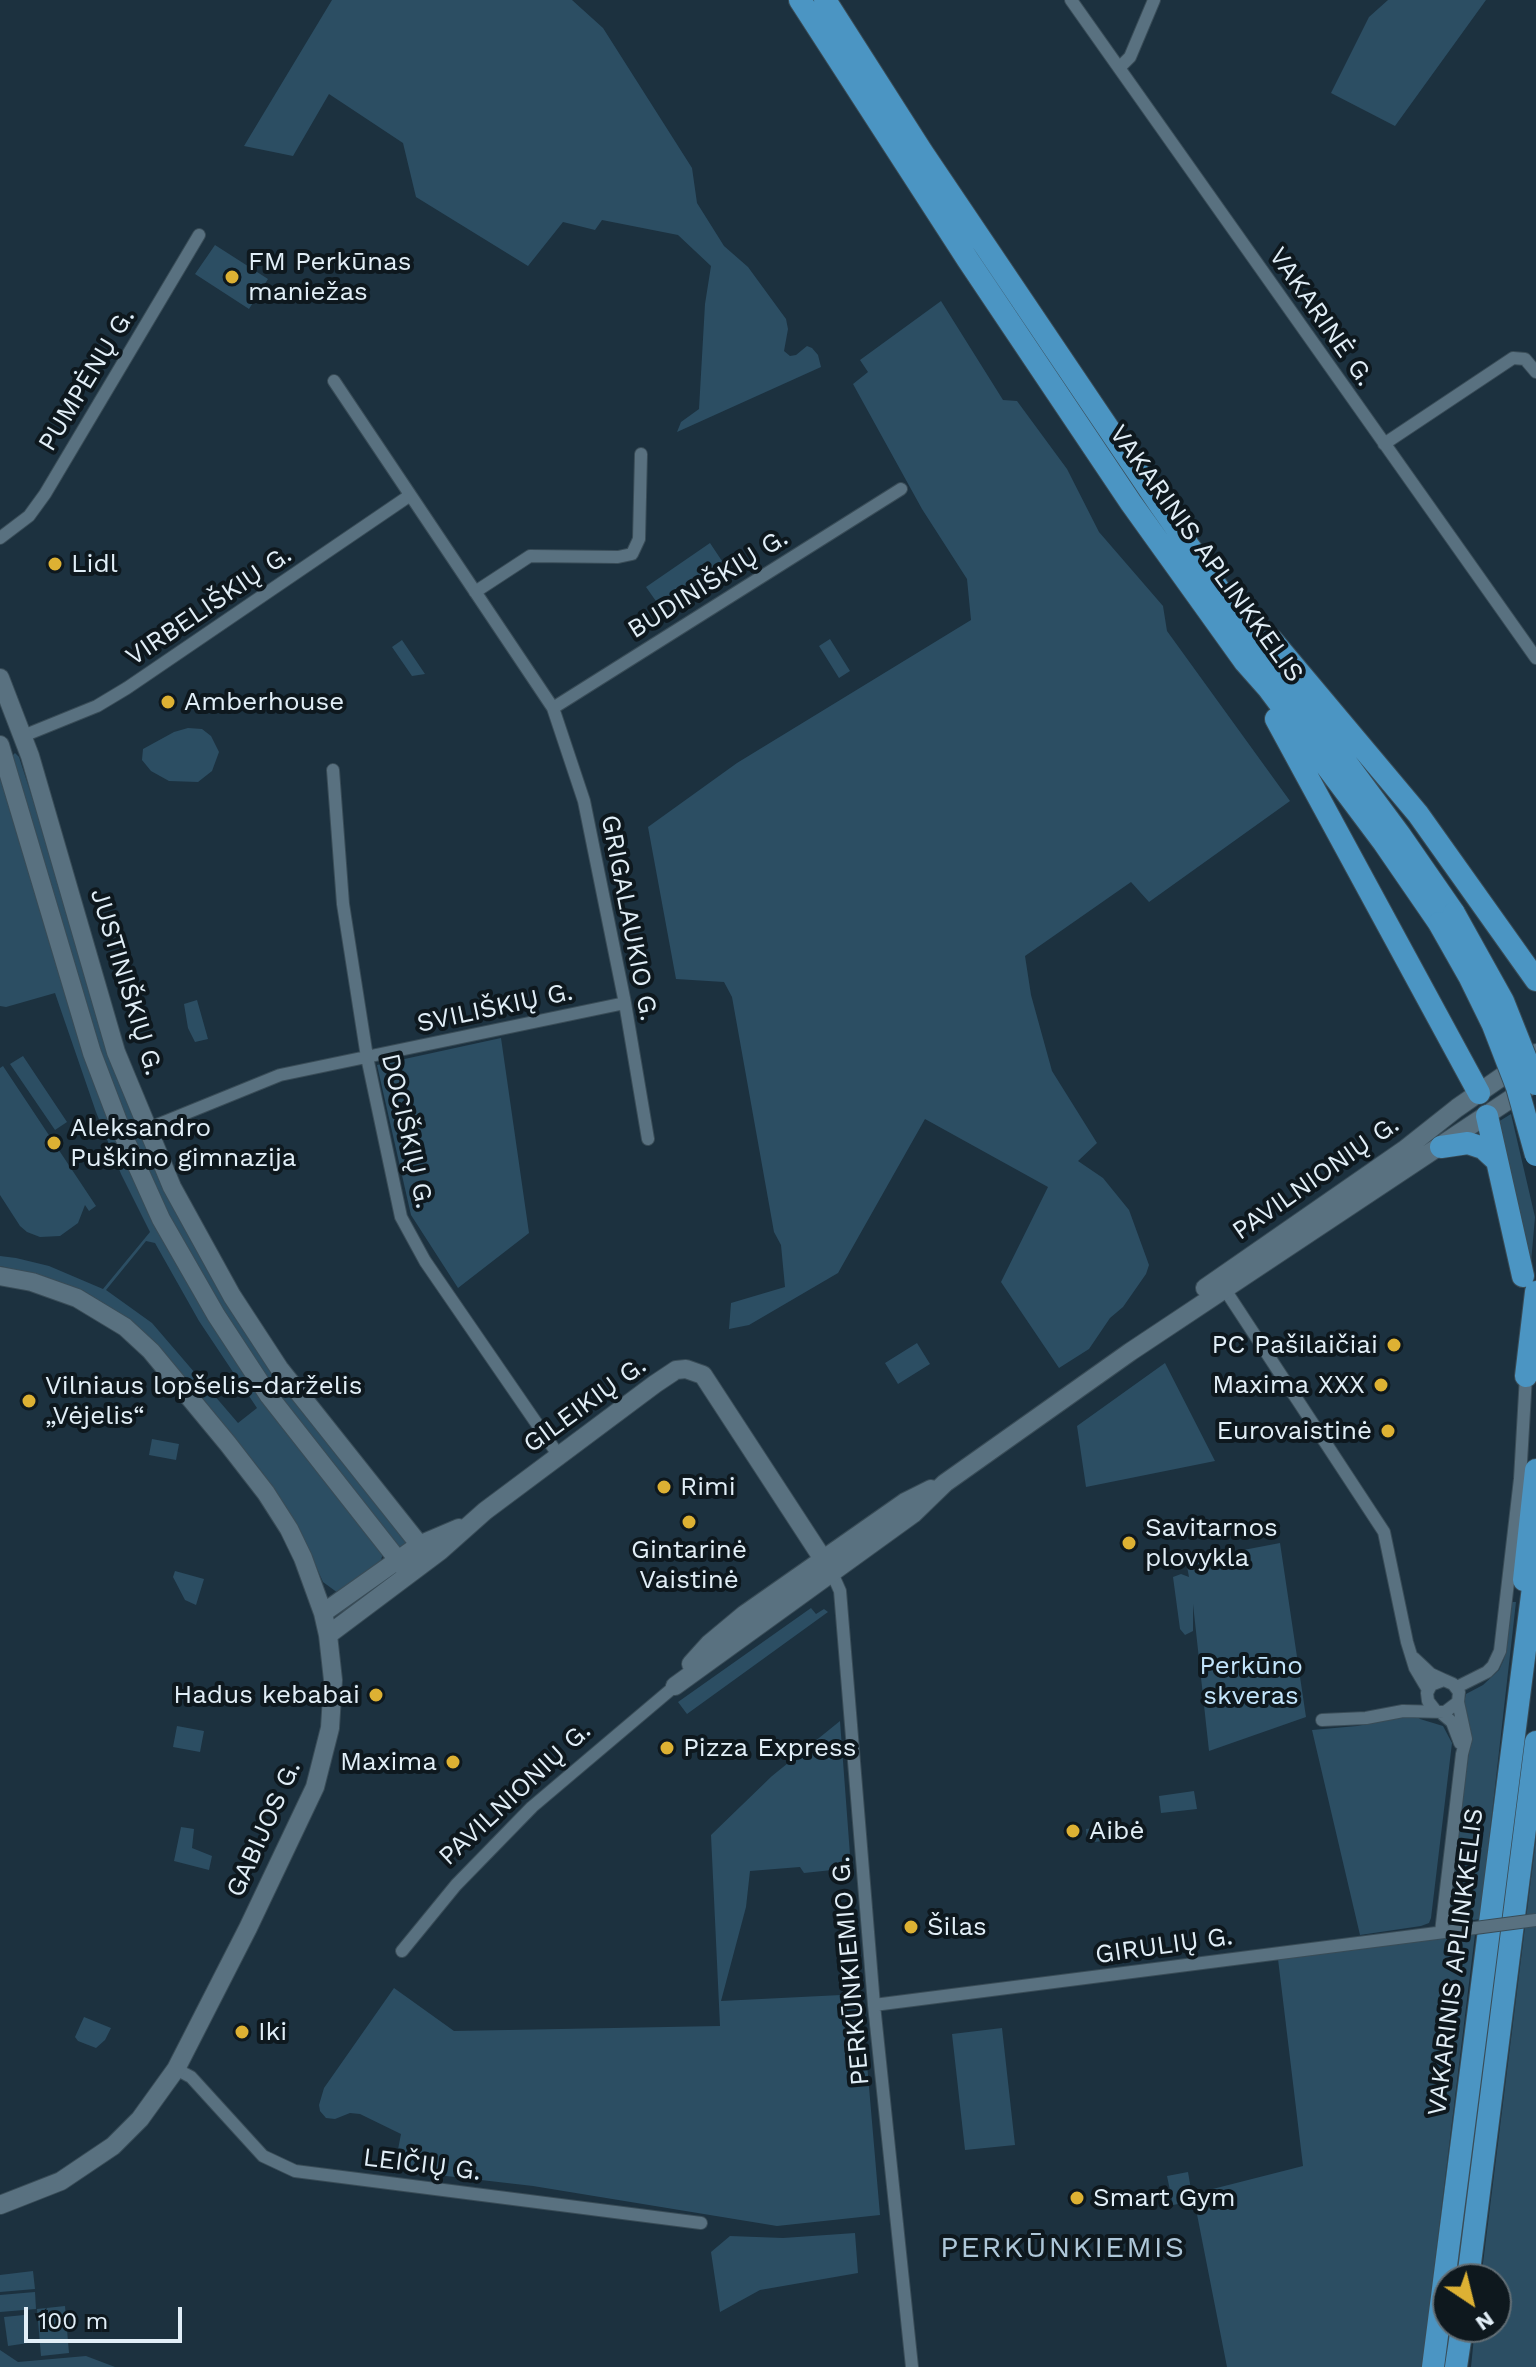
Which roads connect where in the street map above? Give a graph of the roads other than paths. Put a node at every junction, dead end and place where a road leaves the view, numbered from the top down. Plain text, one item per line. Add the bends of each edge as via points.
1 (800, 0) edge
2 (825, 0) edge
3 (1071, 0) edge
4 (1154, 0) edge
5 (1119, 68) junction
6 (199, 235) dead end
7 (1536, 372) edge
8 (334, 381) dead end
9 (1384, 444) junction
10 (641, 454) dead end
11 (901, 489) dead end
12 (409, 496) junction
13 (0, 538) edge
14 (1201, 561) junction
15 (475, 592) junction
16 (1536, 658) edge
17 (1245, 662) junction
18 (0, 678) edge
19 (553, 708) junction
20 (0, 734) edge
21 (23, 736) junction
22 (1, 751) edge
23 (333, 770) dead end
24 (1446, 918) junction
25 (1536, 980) edge
26 (625, 1003) junction
27 (1536, 1053) edge
28 (367, 1057) junction
29 (1536, 1083) edge
30 (1484, 1089) junction
31 (1487, 1116) junction
32 (147, 1129) junction
33 (648, 1139) dead end
34 (1441, 1147) junction
35 (1536, 1155) edge
36 (1497, 1161) junction
37 (0, 1276) edge
38 (1221, 1284) junction
39 (1529, 1284) edge
40 (1526, 1376) joint
41 (559, 1456) junction
42 (1536, 1470) edge
43 (425, 1552) junction
44 (1536, 1564) edge
45 (827, 1566) junction
46 (404, 1567) junction
47 (323, 1613) junction
48 (328, 1635) junction
49 (1414, 1658) junction
50 (1444, 1680) junction
51 (675, 1686) joint
52 (1457, 1687) junction
53 (1428, 1692) junction
54 (1458, 1702) junction
55 (1403, 1711) junction
56 (1437, 1711) junction
57 (1322, 1720) dead end
58 (1516, 1725) junction
59 (1536, 1742) edge
60 (1462, 1754) junction
61 (1536, 1920) edge
62 (1441, 1932) junction
63 (402, 1951) dead end
64 (874, 2005) junction
65 (176, 2069) junction
66 (0, 2205) edge
67 (701, 2223) dead end
68 (1470, 2263) edge
69 (912, 2367) edge
70 (1433, 2367) edge

1 - 17 highway, VAKARINIS APLINKKELIS via 1097,454
2 - 14 highway, VAKARINIS APLINKKELIS via 1009,282
3 - 5 street, VAKARINĖ G.
4 - 5 street via 1130,57
5 - 9 street, VAKARINĖ G.
6 - 13 street, PUMPĖNŲ G. via 45,494 29,516
7 - 9 street via 1525,359 1513,358
8 - 12 street
9 - 16 street, VAKARINĖ G.
10 - 15 street via 639,539 632,554 530,556
11 - 19 street, BUDINIŠKIŲ G.
12 - 15 street
12 - 21 street, VIRBELIŠKIŲ G. via 127,688
14 - 24 highway, VAKARINIS APLINKKELIS via 1400,835
14 - 25 highway via 1404,795
15 - 19 street
17 - 24 highway, VAKARINIS APLINKKELIS
17 - 30 highway
18 - 21 street, JUSTINIŠKIŲ G.
19 - 26 street, GRIGALAUKIO G. via 584,801
20 - 21 street
21 - 22 street
21 - 32 street, JUSTINIŠKIŲ G. via 116,1052
22 - 46 street, JUSTINIŠKIŲ G. via 92,1053 155,1206 253,1372
23 - 28 street, DOCIŠKIŲ G. via 340,882
24 - 29 highway, VAKARINIS APLINKKELIS, bridge via 1503,1001
24 - 35 highway, VAKARINIS APLINKKELIS, bridge via 1505,1054
26 - 28 street, SVILIŠKIŲ G.
26 - 33 street, GRIGALAUKIO G.
27 - 30 street, PAVILNIONIŲ G.
28 - 32 street, SVILIŠKIŲ G. via 280,1075
28 - 41 street, DOCIŠKIŲ G. via 401,1217 425,1261
29 - 31 street, PAVILNIONIŲ G.
30 - 31 street
30 - 38 street, PAVILNIONIŲ G.
31 - 34 street, PAVILNIONIŲ G.
31 - 36 highway
32 - 43 street, JUSTINIŠKIŲ G. via 232,1296 279,1368
34 - 36 highway via 1468,1143
34 - 38 street, PAVILNIONIŲ G.
36 - 39 highway
37 - 47 street, GABIJOS G. via 77,1298 125,1327 151,1351 266,1493 289,1529
38 - 45 street, PAVILNIONIŲ G. via 1180,1307 1130,1352 945,1483 913,1514
38 - 49 street via 1384,1532
39 - 40 highway
40 - 52 street via 1500,1651 1487,1672
41 - 43 street, GILEIKIŲ G.
41 - 45 street, GILEIKIŲ G. via 676,1370 694,1370 703,1375
42 - 58 highway via 1515,1668
43 - 46 street, GILEIKIŲ G.
44 - 58 highway, VAKARINIS APLINKKELIS
45 - 51 street, PAVILNIONIŲ G.
45 - 64 street, PERKŪNKIEMIO G. via 840,1591
46 - 47 street, GILEIKIŲ G.
46 - 48 street, GILEIKIŲ G.
47 - 48 street, GABIJOS G.
48 - 65 street, GABIJOS G. via 332,1706 315,1787
49 - 50 street
49 - 53 street
50 - 52 street
50 - 53 street
51 - 63 street, PAVILNIONIŲ G. via 532,1807 456,1885
52 - 54 street
53 - 55 street
53 - 56 street
54 - 56 street via 1451,1710
54 - 60 street via 1466,1730
55 - 56 street
55 - 57 street
56 - 60 street via 1458,1732
58 - 70 highway, VAKARINIS APLINKKELIS
59 - 68 highway, VAKARINIS APLINKKELIS
60 - 62 street
61 - 62 street, GIRULIŲ G., bridge
62 - 64 street, GIRULIŲ G.
64 - 69 street, PERKŪNKIEMIO G.
65 - 66 street, GABIJOS G. via 113,2146 61,2181
65 - 67 street, LEIČIŲ G. via 191,2077 263,2156 295,2171

